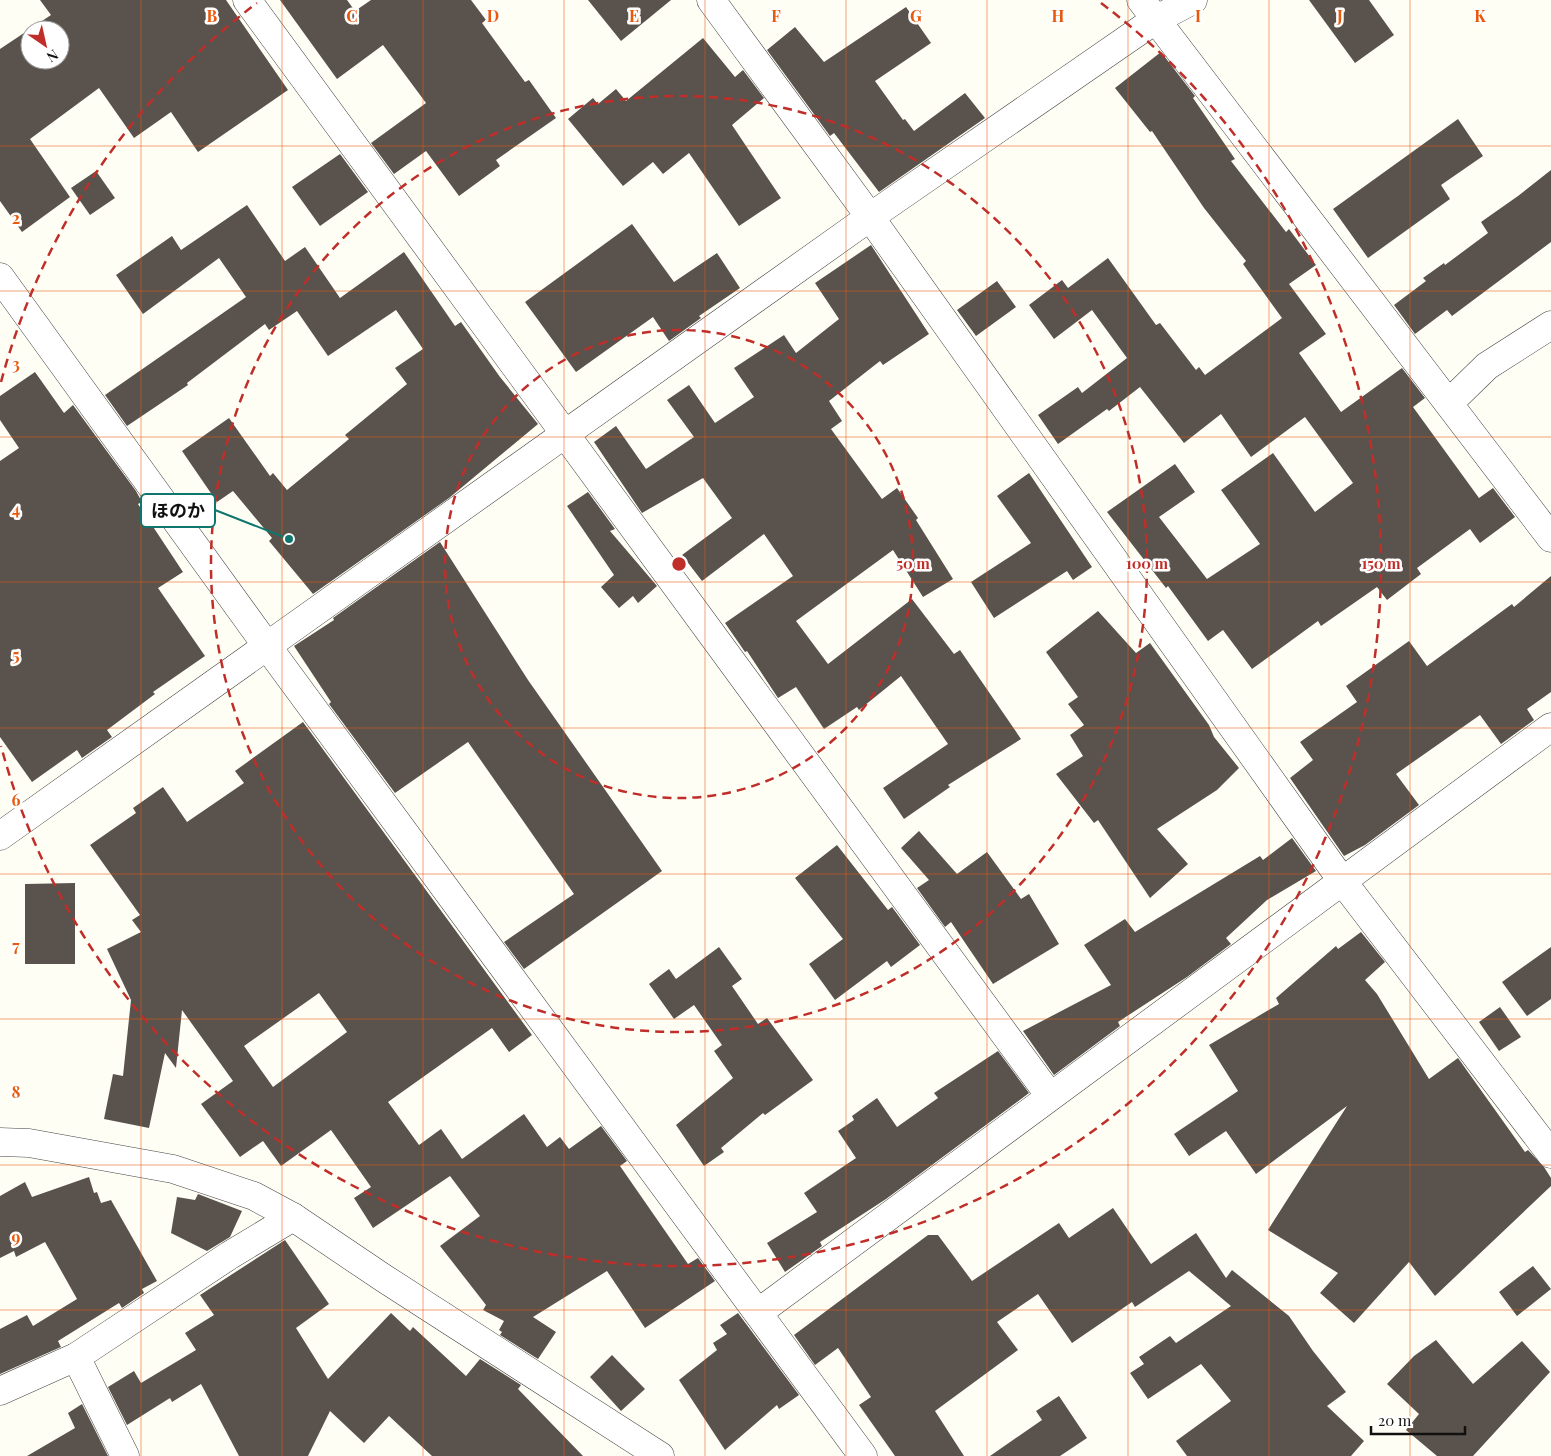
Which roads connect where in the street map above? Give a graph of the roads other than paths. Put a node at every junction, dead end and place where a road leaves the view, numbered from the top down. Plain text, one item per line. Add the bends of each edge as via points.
1 (246, 0) edge
2 (711, 0) edge
3 (1193, 0) edge
4 (1148, 10) edge
5 (870, 217) junction
6 (0, 277) edge
7 (1551, 325) edge
8 (1449, 403) junction
9 (564, 435) junction
10 (1551, 538) edge
11 (266, 646) junction
12 (1551, 727) edge
13 (0, 836) edge
14 (1343, 882) junction
15 (1050, 1096) junction
16 (0, 1142) edge
17 (1551, 1154) edge
18 (293, 1217) junction
19 (759, 1312) junction
20 (76, 1358) junction
21 (0, 1391) edge
22 (125, 1456) edge
23 (660, 1456) edge
24 (863, 1456) edge

1 - 9 street
2 - 5 street
3 - 4 street
4 - 5 street
4 - 8 street
5 - 9 street
5 - 14 street
6 - 11 street
7 - 8 street via 1487,366
8 - 10 street
9 - 11 street
9 - 15 street
11 - 13 street
11 - 19 street
12 - 14 street
14 - 15 street
14 - 17 street
15 - 19 street
16 - 18 street via 29,1143 173,1169 254,1196
18 - 20 street
18 - 23 street
19 - 24 street
20 - 21 street
20 - 22 street

